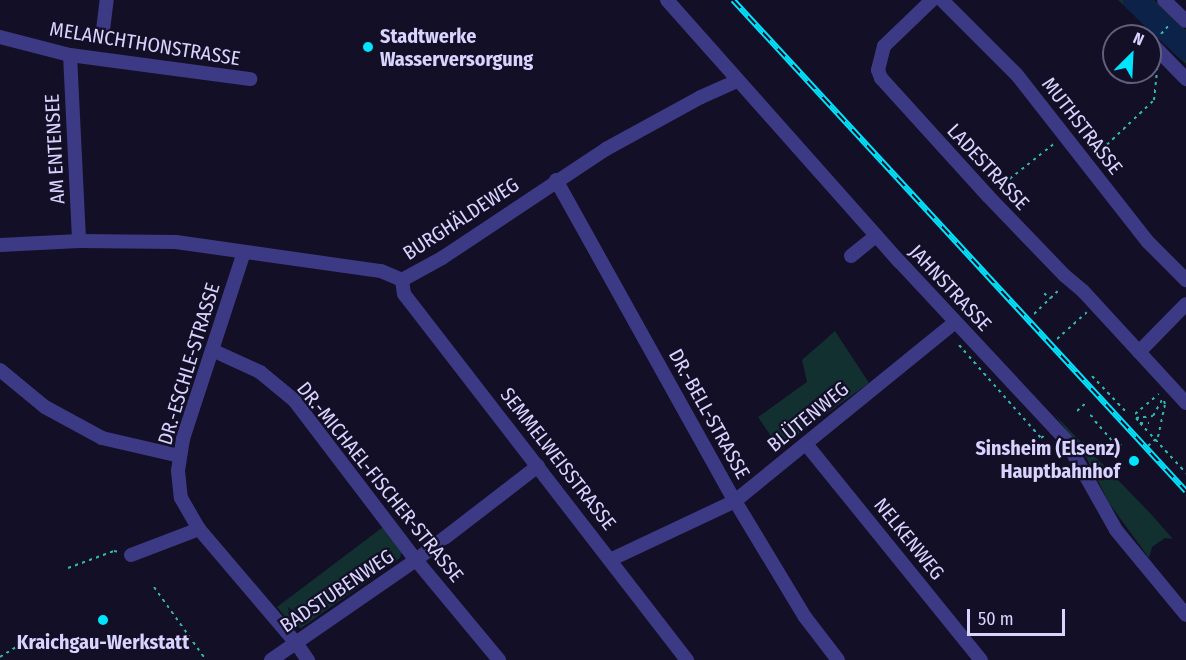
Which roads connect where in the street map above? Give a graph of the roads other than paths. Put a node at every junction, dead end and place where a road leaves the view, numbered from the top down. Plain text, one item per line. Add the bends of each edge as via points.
1 (107, 0) edge
2 (667, 0) edge
3 (932, 0) edge
4 (942, 0) edge
5 (1164, 0) edge
6 (1183, 17) edge
7 (0, 37) edge
8 (102, 38) dead end
9 (1162, 54) edge
10 (70, 55) junction
11 (250, 79) dead end
12 (1186, 79) edge
13 (737, 81) junction
14 (556, 180) junction
15 (876, 236) junction
16 (79, 240) junction
17 (0, 245) edge
18 (244, 252) junction
19 (851, 256) dead end
20 (402, 280) junction
21 (1186, 280) edge
22 (1186, 304) edge
23 (952, 325) junction
24 (212, 350) junction
25 (1139, 352) junction
26 (0, 370) edge
27 (1186, 403) edge
28 (806, 444) junction
29 (180, 456) junction
30 (538, 466) junction
31 (735, 501) junction
32 (199, 529) junction
33 (131, 555) road end
34 (612, 559) junction
35 (416, 560) junction
36 (1186, 615) edge
37 (296, 643) junction
38 (271, 660) edge
39 (308, 660) edge
40 (499, 660) edge
41 (687, 660) edge
42 (838, 660) edge
43 (981, 660) edge

1 - 8 street
2 - 13 street, JAHNSTRASSE
3 - 25 street, LADESTRASSE via 884,46 878,70 881,78
4 - 21 street, MUTHSTRASSE via 1017,75 1148,242
5 - 6 street
7 - 10 street, MELANCHTHONSTRASSE
9 - 12 street
10 - 11 street, MELANCHTHONSTRASSE
10 - 16 street, AM ENTENSEE
13 - 14 street, BURGHÄLDEWEG via 701,97
13 - 15 street, JAHNSTRASSE
14 - 20 street, BURGHÄLDEWEG via 442,258
14 - 31 street, DR.-BELL-STRASSE
15 - 19 street
15 - 23 street, JAHNSTRASSE
16 - 17 street, BURGHÄLDEWEG
16 - 18 street, BURGHÄLDEWEG via 177,243
18 - 20 street, BURGHÄLDEWEG via 381,271
18 - 24 street, DR.-ESCHLE-STRASSE
20 - 30 street, SEMMELWEISSTRASSE via 405,294
22 - 25 street
23 - 28 street, BLÜTENWEG
23 - 36 street, JAHNSTRASSE via 1065,439 1116,530
24 - 29 street, DR.-ESCHLE-STRASSE
24 - 35 street, DR.-MICHAEL-FISCHER-STRASSE via 260,372 294,400
25 - 27 street, LADESTRASSE
26 - 29 street via 45,406 102,438
28 - 31 street, BLÜTENWEG
28 - 43 street, NELKENWEG
29 - 32 street, DR.-ESCHLE-STRASSE via 181,498
30 - 34 street, SEMMELWEISSTRASSE
30 - 35 street, BADSTUBENWEG
31 - 34 street, BLÜTENWEG
31 - 42 street, DR.-BELL-STRASSE via 805,617
32 - 33 street
32 - 37 street, DR.-ESCHLE-STRASSE
34 - 41 street, SEMMELWEISSTRASSE
35 - 37 street, BADSTUBENWEG
35 - 40 street, DR.-MICHAEL-FISCHER-STRASSE
37 - 38 street, BADSTUBENWEG
37 - 39 street, DR.-ESCHLE-STRASSE

